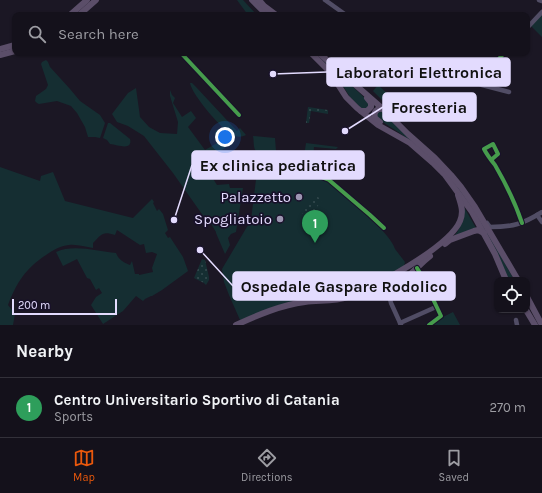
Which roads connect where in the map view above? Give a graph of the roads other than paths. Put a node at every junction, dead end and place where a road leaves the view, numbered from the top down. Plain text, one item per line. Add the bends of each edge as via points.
1 (88, 0) edge
2 (96, 0) edge
3 (247, 0) edge
4 (252, 0) edge
5 (259, 0) edge
6 (264, 0) edge
7 (325, 0) edge
8 (539, 0) edge
9 (542, 1) edge
10 (74, 12) edge
11 (82, 12) edge
12 (259, 12) edge
13 (264, 12) edge
14 (273, 12) edge
15 (274, 12) edge
16 (342, 12) edge
17 (542, 12) edge
18 (530, 25) edge
19 (12, 46) edge
20 (0, 50) edge
21 (12, 51) edge
22 (0, 55) edge
23 (314, 56) edge
24 (322, 56) edge
25 (501, 56) edge
26 (440, 72) dead end
27 (478, 83) junction
28 (361, 90) junction
29 (509, 92) dead end
30 (384, 109) junction
31 (361, 111) junction
32 (410, 143) junction
33 (491, 160) junction
34 (452, 184) junction
35 (540, 214) edge
36 (542, 222) edge
37 (522, 223) junction
38 (487, 229) junction
39 (502, 254) junction
40 (417, 268) junction
41 (505, 277) edge
42 (514, 277) edge
43 (516, 277) edge
44 (387, 287) junction
45 (530, 303) edge
46 (436, 306) junction
47 (528, 313) edge
48 (400, 324) edge
49 (236, 325) edge
50 (244, 325) edge
51 (429, 325) edge
52 (535, 325) edge
53 (542, 325) edge

1 - 10 main road
2 - 11 main road
3 - 12 main road
4 - 13 main road
5 - 14 main road
6 - 15 main road
7 - 16 street
8 - 9 street
17 - 18 street
19 - 20 main road
21 - 22 main road
23 - 31 main road via 334,77 346,97
24 - 28 main road
25 - 27 street
26 - 27 street
27 - 29 street
28 - 30 main road
28 - 31 main road via 372,104 369,110
30 - 32 main road via 375,111 375,118
30 - 38 main road via 451,175
31 - 32 main road via 378,125
32 - 34 main road
33 - 33 street via 484,149 493,144 498,154
33 - 37 street via 513,198
34 - 38 main road
34 - 49 main road via 462,207 459,226 440,244 411,264 381,282 345,298 298,303 265,312
35 - 36 street
35 - 37 street
37 - 38 street
38 - 39 main road
38 - 40 main road via 450,240
38 - 41 main road
39 - 42 main road
39 - 43 main road
40 - 44 main road via 400,282
40 - 46 street
44 - 48 street
44 - 50 main road via 346,301 299,307
45 - 53 main road
46 - 48 street
46 - 51 street via 441,316
47 - 52 main road

